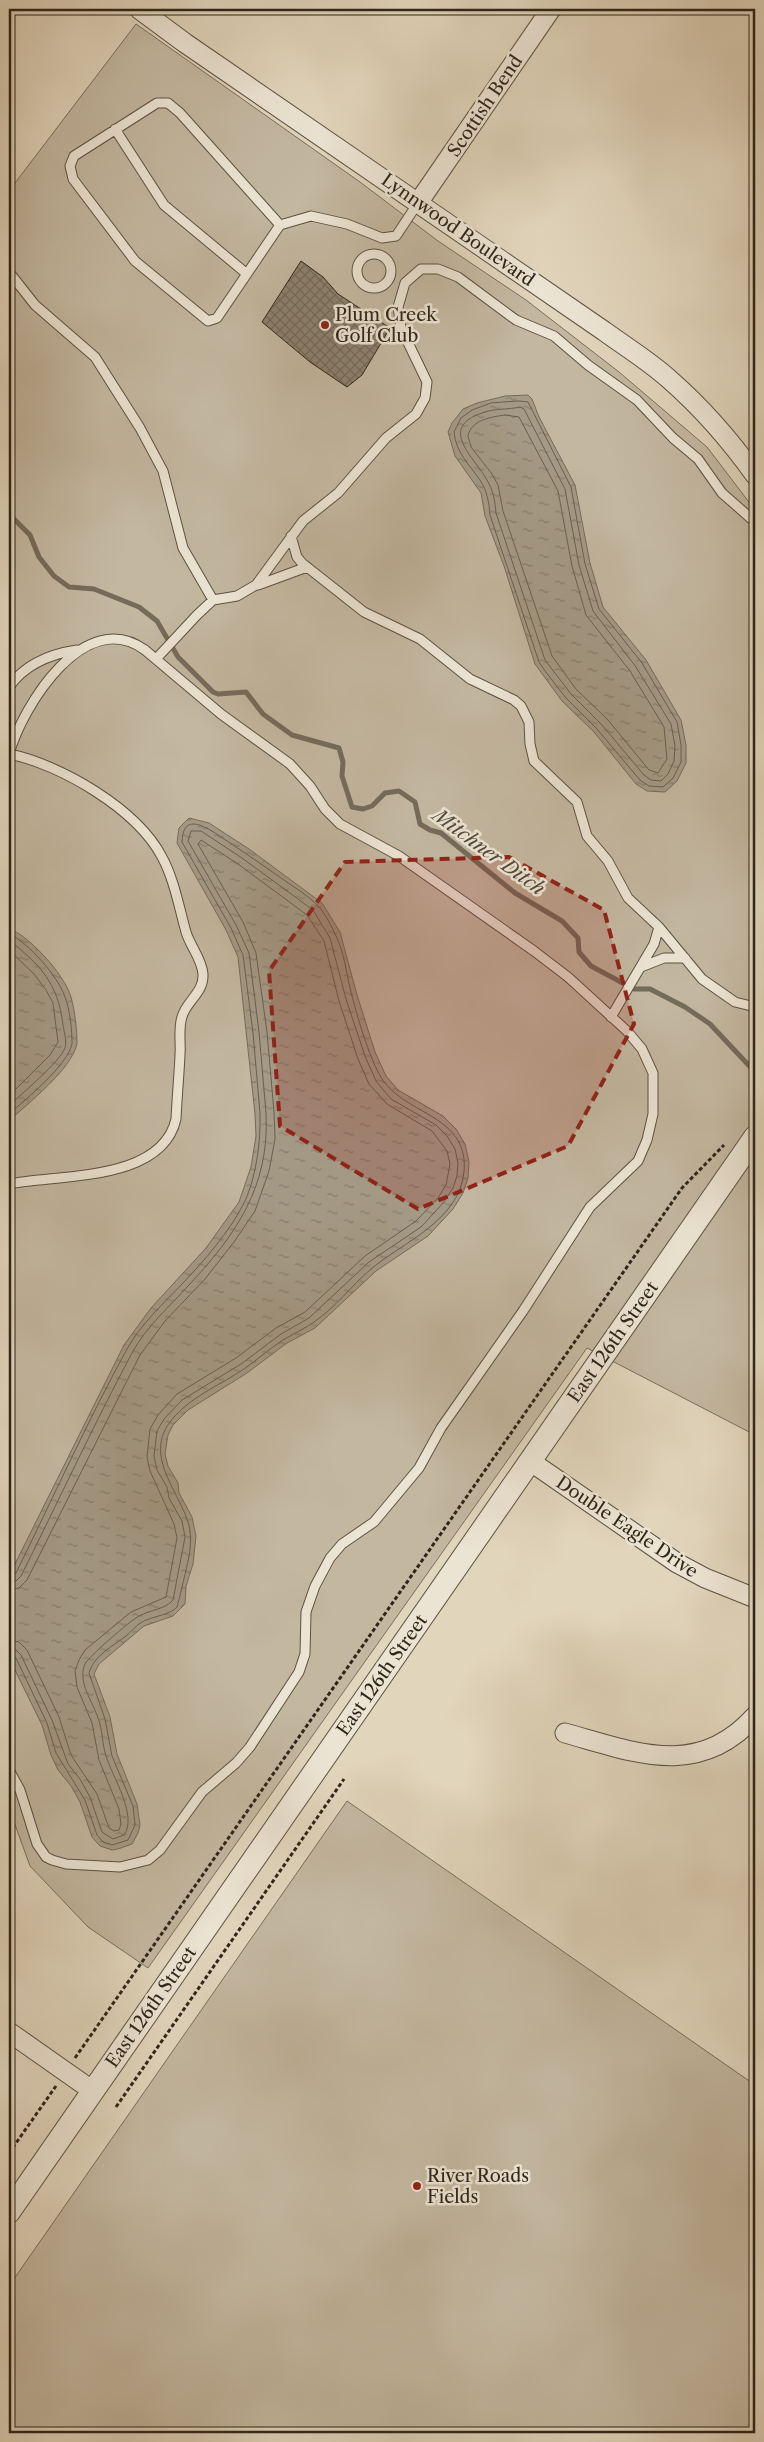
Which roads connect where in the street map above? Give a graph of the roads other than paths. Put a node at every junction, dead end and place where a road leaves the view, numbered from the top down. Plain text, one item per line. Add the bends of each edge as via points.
1 (139, 9) edge
2 (551, 9) edge
3 (115, 130) junction
4 (418, 203) junction
5 (280, 225) junction
6 (386, 238) junction
7 (379, 254) dead end
8 (9, 272) edge
9 (247, 274) junction
10 (755, 475) edge
11 (755, 522) edge
12 (290, 536) junction
13 (307, 567) junction
14 (256, 586) junction
15 (213, 600) junction
16 (82, 649) junction
17 (156, 659) junction
18 (9, 687) edge
19 (9, 754) edge
20 (659, 927) junction
21 (685, 958) junction
22 (641, 967) junction
23 (755, 1007) edge
24 (611, 1017) junction
25 (745, 1141) edge
26 (9, 1184) edge
27 (530, 1461) junction
28 (755, 1598) edge
29 (755, 1716) edge
30 (565, 1733) dead end
31 (9, 1770) edge
32 (9, 2032) edge
33 (93, 2091) junction
34 (9, 2212) edge

1 - 4 street, Lynnwood Boulevard
2 - 4 street, Scottish Bend
3 - 5 lane via 157,103 168,103 180,112
3 - 9 lane via 164,205
3 - 9 lane via 74,156 70,166 73,179 135,261 208,321 217,318
4 - 6 lane via 396,236
4 - 10 street, Lynnwood Boulevard via 667,377 694,402
5 - 6 lane via 311,216
5 - 9 lane
6 - 7 lane
8 - 15 lane via 35,305 95,357 122,399 159,460 183,548
11 - 12 lane via 722,493 698,459 672,438 628,392 588,366 554,336 516,320 458,277 429,269 420,270 405,284 398,307 401,328 425,375 428,390 425,398 416,414 386,438 338,493
12 - 13 lane via 297,557
12 - 14 lane
13 - 14 lane
13 - 20 lane via 364,612 420,639 470,679 521,706 529,722 534,761 577,802 588,836 608,861 628,898
14 - 15 lane via 237,596
15 - 17 lane
16 - 17 lane via 100,641 124,638
16 - 18 lane via 36,662 18,674
16 - 19 lane via 54,672 29,709
17 - 24 lane via 221,714 290,764 334,818 399,856 534,951
19 - 26 lane via 80,780 115,806 150,840 169,872 203,975 200,989 182,1017 176,1119 162,1147 139,1161 104,1171
20 - 21 lane
20 - 22 lane
21 - 22 lane via 664,958
21 - 23 lane via 702,979 724,996 744,1006
22 - 24 lane
24 - 31 lane via 636,1041 653,1073 653,1114 642,1153 584,1216 523,1311 441,1428 419,1468 374,1522 342,1544 330,1558 306,1612 303,1663 250,1747 202,1792 160,1850 148,1860 120,1867 66,1864 46,1857 37,1844 20,1790
25 - 27 street, East 126th Street
27 - 28 street, Double Eagle Drive via 677,1563 713,1582
27 - 33 street, East 126th Street
29 - 30 street via 735,1734 713,1747 672,1758 645,1755
32 - 33 street
33 - 34 street, East 126th Street

